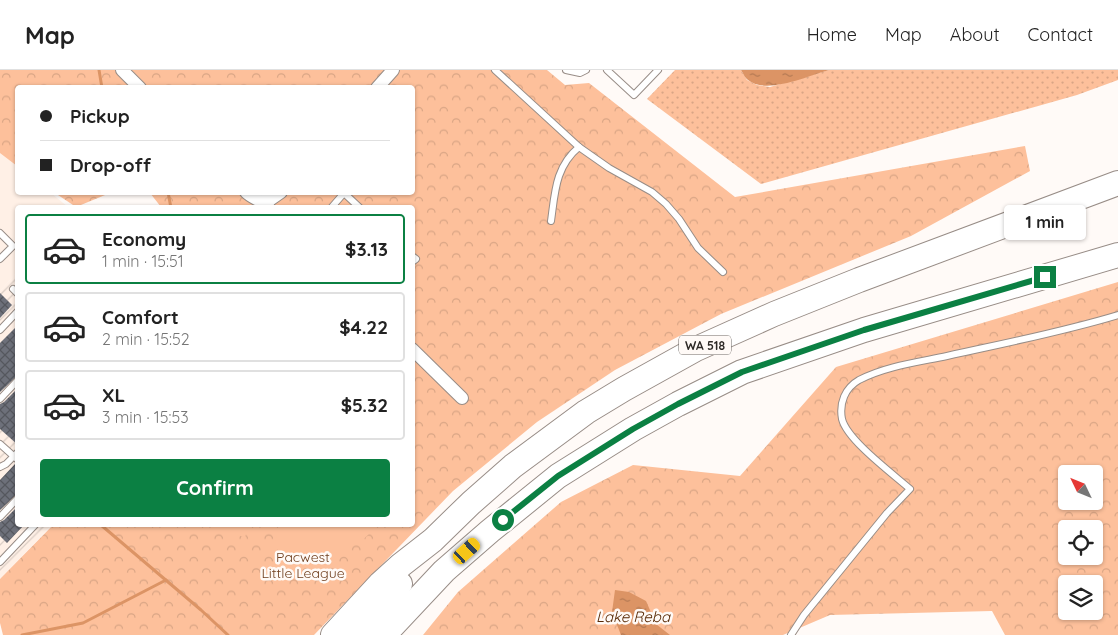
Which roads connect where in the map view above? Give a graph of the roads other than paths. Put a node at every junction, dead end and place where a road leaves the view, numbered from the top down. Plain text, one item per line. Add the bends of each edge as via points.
1 (122, 70) edge
2 (393, 70) edge
3 (495, 70) edge
4 (566, 70) edge
5 (586, 70) edge
6 (607, 70) edge
7 (658, 70) edge
8 (137, 85) edge
9 (380, 85) edge
10 (579, 147) junction
11 (1118, 183) edge
12 (250, 195) edge
13 (277, 195) edge
14 (342, 195) edge
15 (346, 195) edge
16 (266, 205) edge
17 (334, 205) edge
18 (357, 205) edge
19 (551, 221) dead end
20 (0, 233) edge
21 (1118, 256) edge
22 (0, 259) edge
23 (723, 272) dead end
24 (15, 314) edge
25 (1118, 315) edge
26 (0, 330) edge
27 (415, 352) edge
28 (15, 383) edge
29 (462, 398) dead end
30 (0, 399) edge
31 (0, 444) edge
32 (15, 456) edge
33 (15, 458) edge
34 (0, 467) edge
35 (15, 501) edge
36 (0, 517) edge
37 (33, 527) edge
38 (490, 531) junction
39 (433, 540) junction
40 (0, 562) edge
41 (333, 635) edge
42 (359, 635) edge
43 (384, 635) edge
44 (404, 635) edge
45 (791, 635) edge

1 - 8 street
2 - 9 street
3 - 10 lane
4 - 5 lane via 580,73
6 - 7 lane via 634,96
10 - 19 lane via 560,172
10 - 23 lane via 666,204 698,248
11 - 39 highway, WA 518 via 774,314 696,349 563,428 470,503
12 - 16 street
13 - 16 street
14 - 17 lane
15 - 18 lane
20 - 22 lane via 13,246
21 - 38 highway, WA 518 via 864,330 742,372 633,429 558,476
24 - 26 lane
25 - 45 lane via 1081,327 890,368 858,381 849,389 842,398 841,406 842,420 851,436 910,489 816,600
27 - 29 street
28 - 30 lane
31 - 32 lane
33 - 34 lane
35 - 36 lane
37 - 40 lane
38 - 43 highway, WA 518 via 444,571
38 - 44 highway
39 - 41 highway via 380,584
39 - 42 highway, WA 518

